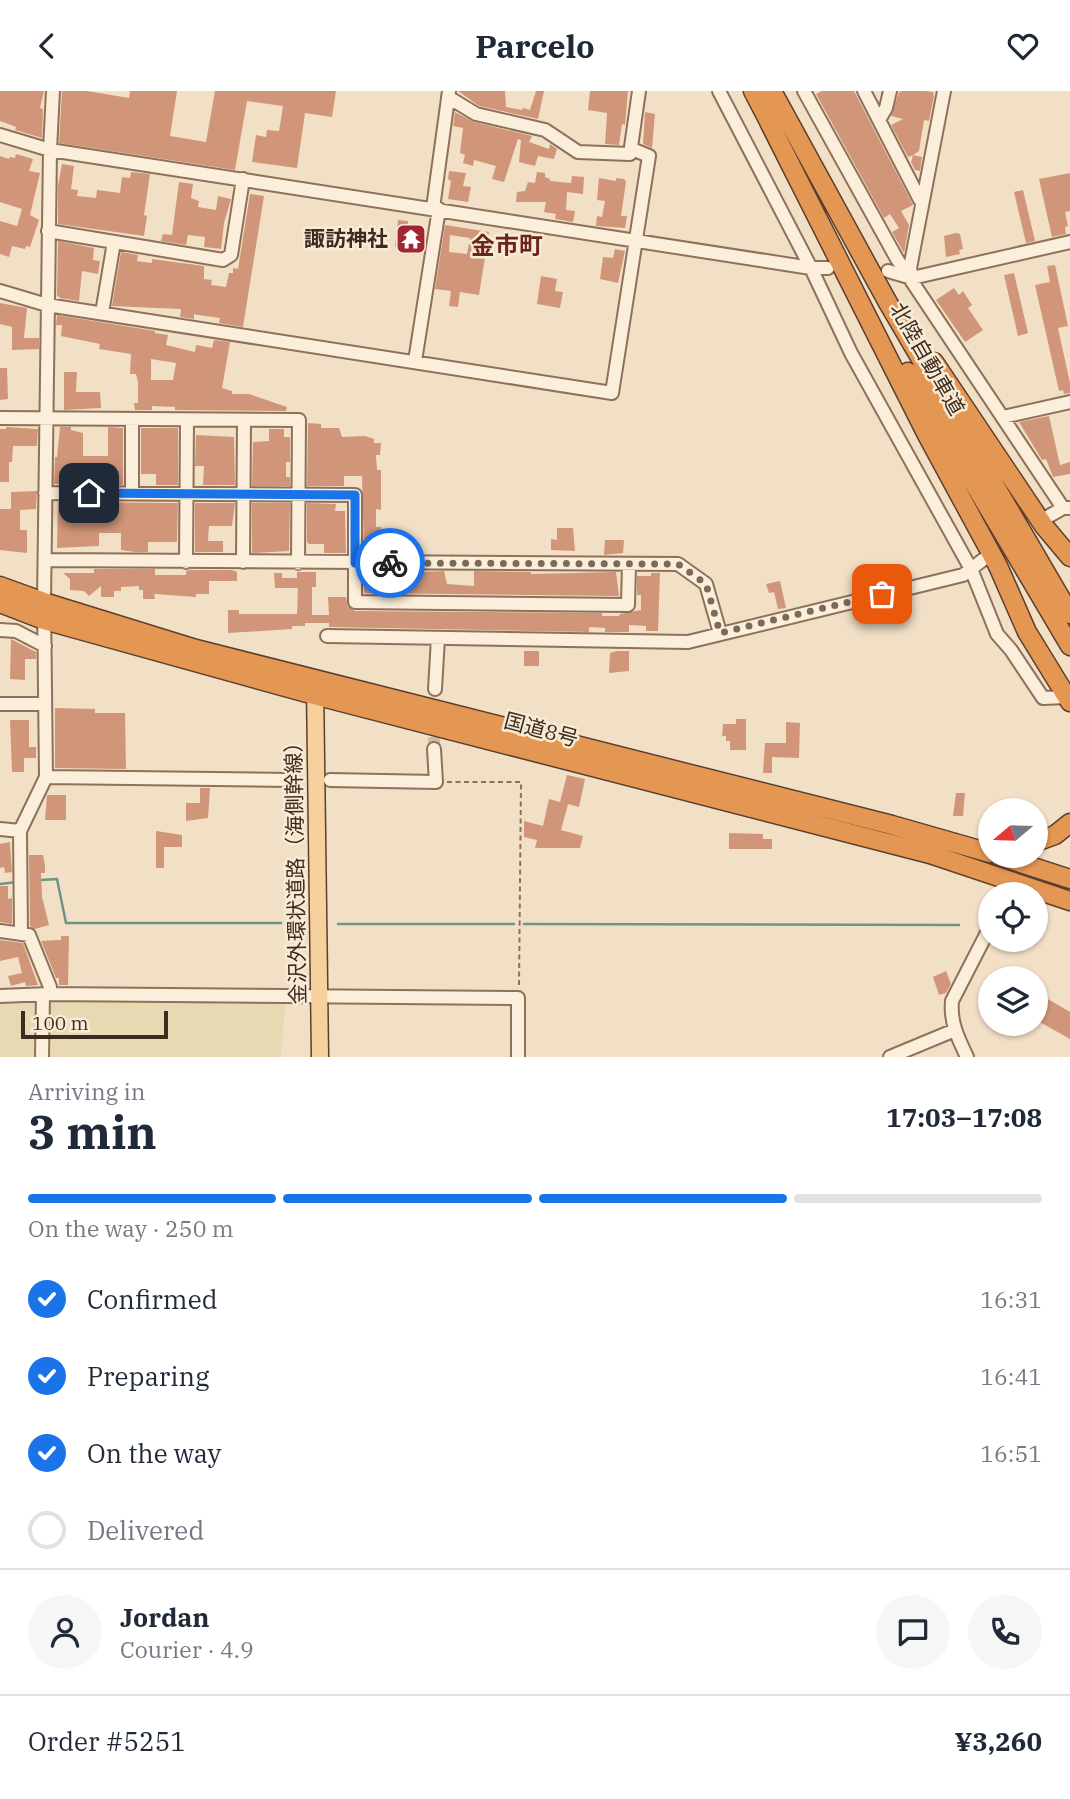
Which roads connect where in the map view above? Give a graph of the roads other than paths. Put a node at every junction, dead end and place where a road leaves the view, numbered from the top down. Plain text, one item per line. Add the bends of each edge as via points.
1 (53, 91) edge
2 (639, 91) edge
3 (719, 91) edge
4 (753, 91) edge
5 (772, 91) edge
6 (804, 91) edge
7 (864, 91) edge
8 (890, 91) edge
9 (944, 91) edge
10 (448, 94) edge
11 (879, 120) junction
12 (769, 122) junction
13 (0, 135) edge
14 (632, 149) junction
15 (50, 150) junction
16 (243, 179) junction
17 (922, 204) junction
18 (436, 208) junction
19 (842, 221) junction
20 (48, 231) junction
21 (636, 240) junction
22 (114, 242) junction
23 (1070, 242) edge
24 (811, 268) junction
25 (828, 268) dead end
26 (888, 271) dead end
27 (912, 278) junction
28 (0, 291) edge
29 (47, 305) junction
30 (102, 313) junction
31 (415, 361) junction
32 (1070, 402) edge
33 (1003, 417) junction
34 (0, 418) edge
35 (47, 418) junction
36 (132, 419) junction
37 (187, 420) junction
38 (244, 420) junction
39 (187, 492) junction
40 (45, 493) junction
41 (132, 493) junction
42 (244, 493) junction
43 (299, 494) junction
44 (1067, 508) edge
45 (1049, 516) dead end
46 (1070, 557) edge
47 (984, 559) dead end
48 (46, 560) junction
49 (186, 562) junction
50 (243, 562) junction
51 (298, 563) junction
52 (355, 563) junction
53 (629, 564) junction
54 (971, 569) junction
55 (0, 586) edge
56 (0, 603) edge
57 (44, 611) junction
58 (1070, 614) edge
59 (0, 630) edge
60 (720, 633) junction
61 (327, 636) dead end
62 (438, 638) junction
63 (45, 646) junction
64 (1070, 646) edge
65 (314, 687) junction
66 (435, 689) tunnel mouth
67 (1069, 701) edge
68 (0, 704) edge
69 (44, 704) junction
70 (435, 749) tunnel mouth
71 (46, 777) junction
72 (290, 780) tunnel mouth
73 (330, 780) tunnel mouth
74 (1070, 823) edge
75 (892, 825) junction
76 (0, 829) edge
77 (20, 831) junction
78 (978, 838) edge
79 (1048, 838) edge
80 (978, 850) edge
81 (1036, 868) edge
82 (1070, 879) edge
83 (997, 882) edge
84 (1048, 896) edge
85 (1070, 901) edge
86 (0, 931) edge
87 (21, 932) junction
88 (978, 950) edge
89 (46, 995) junction
90 (0, 996) edge
91 (318, 996) junction
92 (955, 1030) junction
93 (42, 1057) edge
94 (320, 1057) edge
95 (518, 1057) edge
96 (890, 1057) edge
97 (967, 1057) edge

1 - 15 street
2 - 14 street
3 - 24 street
4 - 12 highway, 北陸自動車道
5 - 19 highway, 北陸自動車道
6 - 27 street
7 - 11 street
8 - 11 street
9 - 17 street
10 - 14 street via 476,114 545,131 578,152 630,154
10 - 18 street
11 - 17 street
12 - 64 highway, 北陸自動車道 via 949,444
12 - 67 highway via 998,566 1027,632
13 - 15 street
14 - 21 street via 649,156
15 - 16 street
15 - 20 street
16 - 18 street
16 - 22 street via 231,255 223,260
17 - 27 street
18 - 21 street
18 - 31 street
19 - 46 highway via 1044,526
19 - 58 highway, 北陸自動車道
20 - 22 street
20 - 29 street
21 - 24 street
21 - 31 street via 612,393
22 - 30 street
23 - 27 street
24 - 25 street
24 - 54 street via 851,353
26 - 27 street
27 - 33 street
28 - 29 street
29 - 30 street
29 - 35 street
30 - 31 street
32 - 33 street
33 - 44 street
34 - 35 street
35 - 36 street
35 - 40 street
36 - 37 street
36 - 41 street
37 - 38 street
37 - 39 street
38 - 42 street
38 - 43 street via 299,420
39 - 41 street
39 - 42 street
39 - 49 street
40 - 41 street
40 - 48 street
42 - 43 street
42 - 50 street
43 - 51 street
43 - 52 street via 355,495
44 - 45 street
47 - 54 street
48 - 49 street
48 - 57 street
49 - 50 street
50 - 51 street
51 - 52 street
52 - 53 street
52 - 53 street via 355,602 628,605
53 - 60 street via 678,564 706,584
54 - 60 street via 963,575
54 - 67 street via 997,634 1043,698
55 - 57 highway, 国道8号
56 - 57 highway, 国道8号
57 - 63 street
57 - 65 highway, 国道8号
59 - 63 street via 16,631
60 - 62 street via 688,642
61 - 62 street
62 - 66 street
63 - 69 street
65 - 75 highway, 国道8号
65 - 83 highway, 国道8号 via 930,854
65 - 91 main road, 金沢外環状道路（海側幹線）
68 - 69 street
69 - 71 street
70 - 73 street via 436,782
71 - 72 street
71 - 77 street
74 - 79 highway
75 - 78 highway
75 - 80 highway, 国道8号
76 - 77 street
77 - 87 street
81 - 82 highway
84 - 85 highway, 国道8号
86 - 87 street
87 - 89 street via 29,935 50,987
88 - 92 street via 952,1000
89 - 90 street
89 - 91 street
89 - 93 street
91 - 94 main road, 金沢外環状道路（海側幹線）
91 - 95 street via 518,998
92 - 96 street
92 - 97 street

